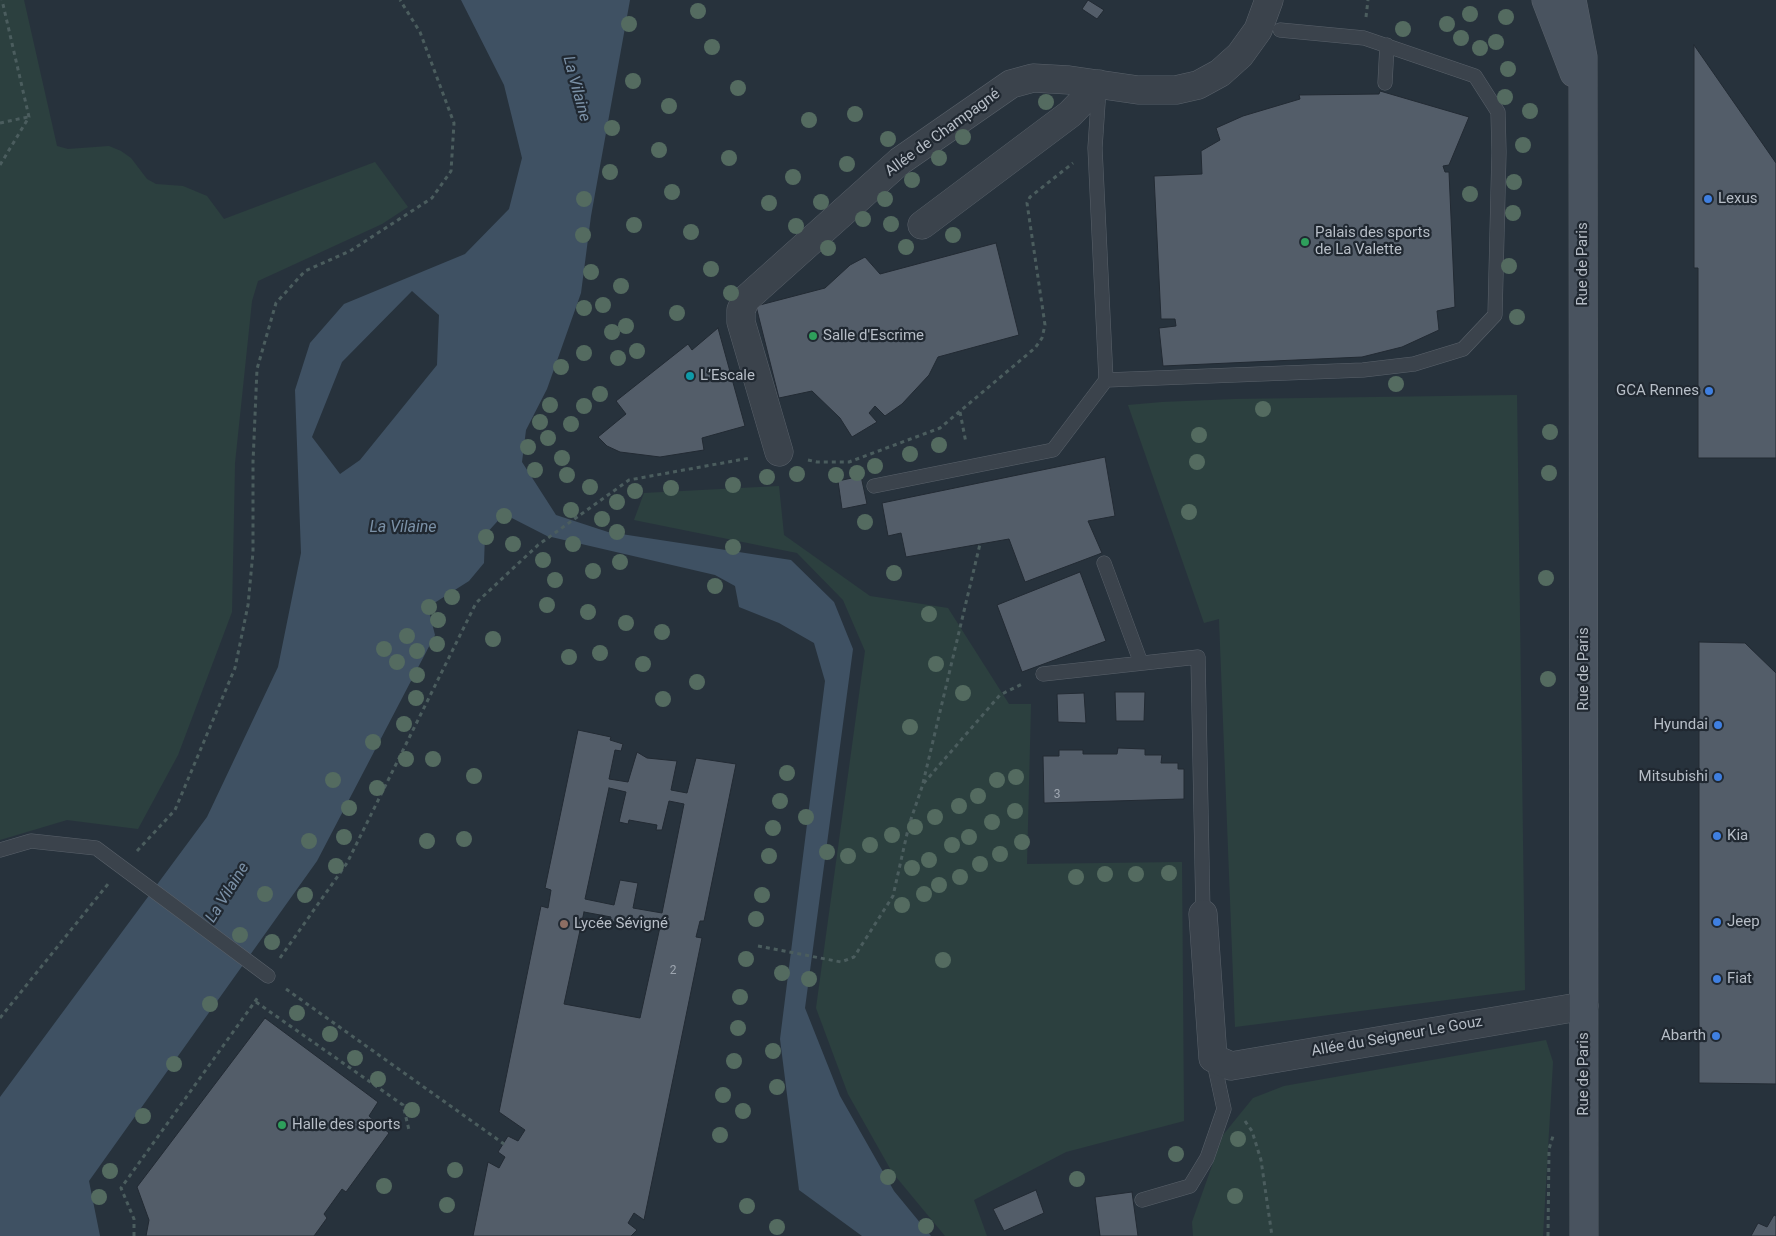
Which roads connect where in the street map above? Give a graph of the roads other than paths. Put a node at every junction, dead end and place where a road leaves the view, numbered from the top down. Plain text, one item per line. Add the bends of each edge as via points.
1 (1269, 0) edge
2 (1546, 0) edge
3 (1572, 0) edge
4 (1280, 30) dead end
5 (1387, 45) junction
6 (1385, 83) dead end
7 (1099, 84) junction
8 (1583, 102) junction
9 (922, 224) dead end
10 (1106, 380) junction
11 (780, 452) road end
12 (874, 486) dead end
13 (1104, 563) dead end
14 (1141, 663) junction
15 (1043, 674) road end
16 (0, 850) edge
17 (1203, 914) joint
18 (268, 976) road end
19 (1584, 1006) junction
20 (1212, 1058) junction
21 (1142, 1200) dead end
22 (1584, 1236) edge

1 - 7 street, Allée de Champagné via 1258,30 1240,55 1220,73 1198,85 1176,90 1138,90
2 - 8 main road, Rue de Paris
3 - 8 main road, Rue de Paris via 1583,57
4 - 5 lane via 1364,38
5 - 6 lane
5 - 10 lane via 1475,76 1498,112 1496,315 1463,349 1414,364 1363,370
7 - 9 street via 1070,114
7 - 10 lane via 1095,148
7 - 11 street, Allée de Champagné via 1033,78 1011,84 900,161 746,299 741,310 741,322
8 - 19 main road, Rue de Paris
10 - 12 lane via 1053,450
13 - 14 lane
14 - 15 lane
14 - 17 lane via 1198,657
16 - 18 lane via 31,841 96,848
17 - 20 street
19 - 20 street, Allée du Seigneur Le Gouz via 1231,1066
19 - 22 main road, Rue de Paris
20 - 21 lane via 1224,1109 1207,1158 1190,1186

